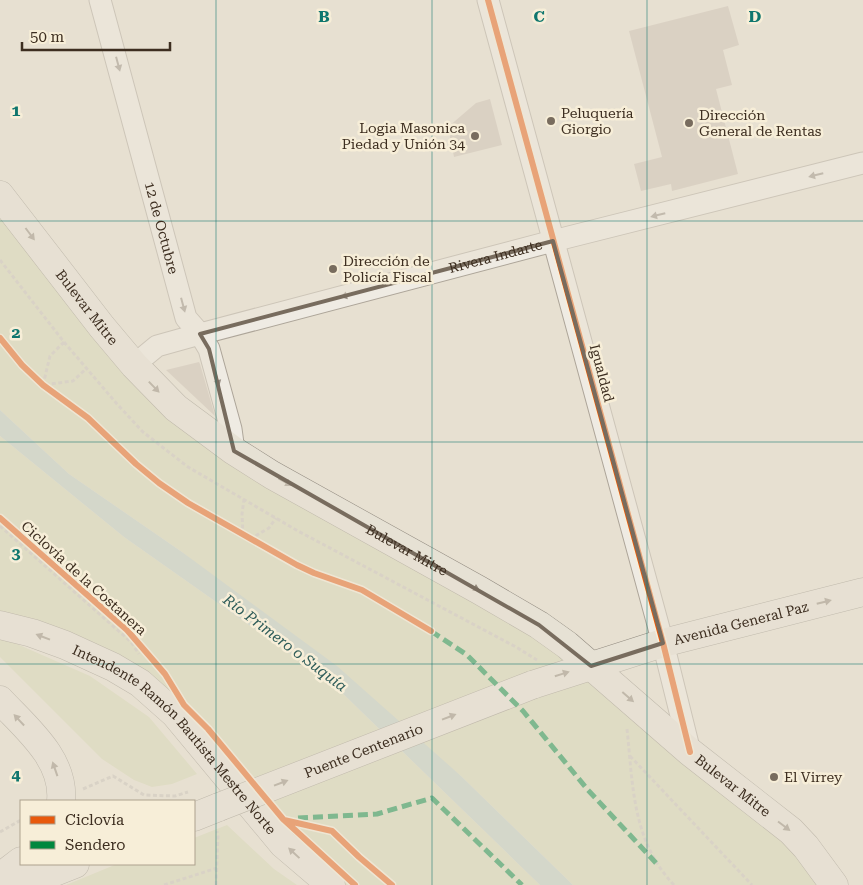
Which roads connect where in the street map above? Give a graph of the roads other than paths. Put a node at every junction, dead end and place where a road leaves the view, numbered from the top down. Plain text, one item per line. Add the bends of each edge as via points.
1 (100, 0) edge
2 (488, 0) edge
3 (863, 163) edge
4 (0, 195) edge
5 (553, 241) junction
6 (200, 334) junction
7 (134, 365) junction
8 (234, 451) junction
9 (863, 592) edge
10 (0, 625) edge
11 (662, 644) junction
12 (591, 666) junction
13 (532, 684) joint
14 (0, 700) edge
15 (690, 752) junction
16 (61, 799) edge
17 (208, 812) edge
18 (20, 862) edge
19 (72, 865) edge
20 (0, 878) edge
21 (22, 885) edge
22 (331, 885) edge
23 (834, 885) edge

1 -> 6 street, 12 de Octubre via 186,318
2 - 5 street, Igualdad
3 -> 5 street, Rivera Indarte
4 -> 7 main road, Bulevar Mitre
5 -> 6 street, Rivera Indarte
5 - 11 street, Igualdad
6 - 7 street, Rivera Indarte via 157,346
6 -> 8 street, 12 de Octubre via 208,349
7 -> 8 main road, Bulevar Mitre via 176,408
8 -> 12 main road, Bulevar Mitre via 539,625
11 -> 9 main road, Avenida General Paz
22 -> 10 main road, Intendente Ramón Bautista Mestre Norte via 283,844 175,714 140,683 65,645
11 - 12 main road, Avenida General Paz
11 - 15 street, Igualdad
13 -> 12 main road, Avenida General Paz
12 -> 15 main road, Bulevar Mitre
17 -> 13 main road, Puente Centenario, bridge
16 -> 14 main road via 60,783 51,757
15 -> 23 main road, Bulevar Mitre via 791,831
18 - 20 main road
19 - 21 main road

